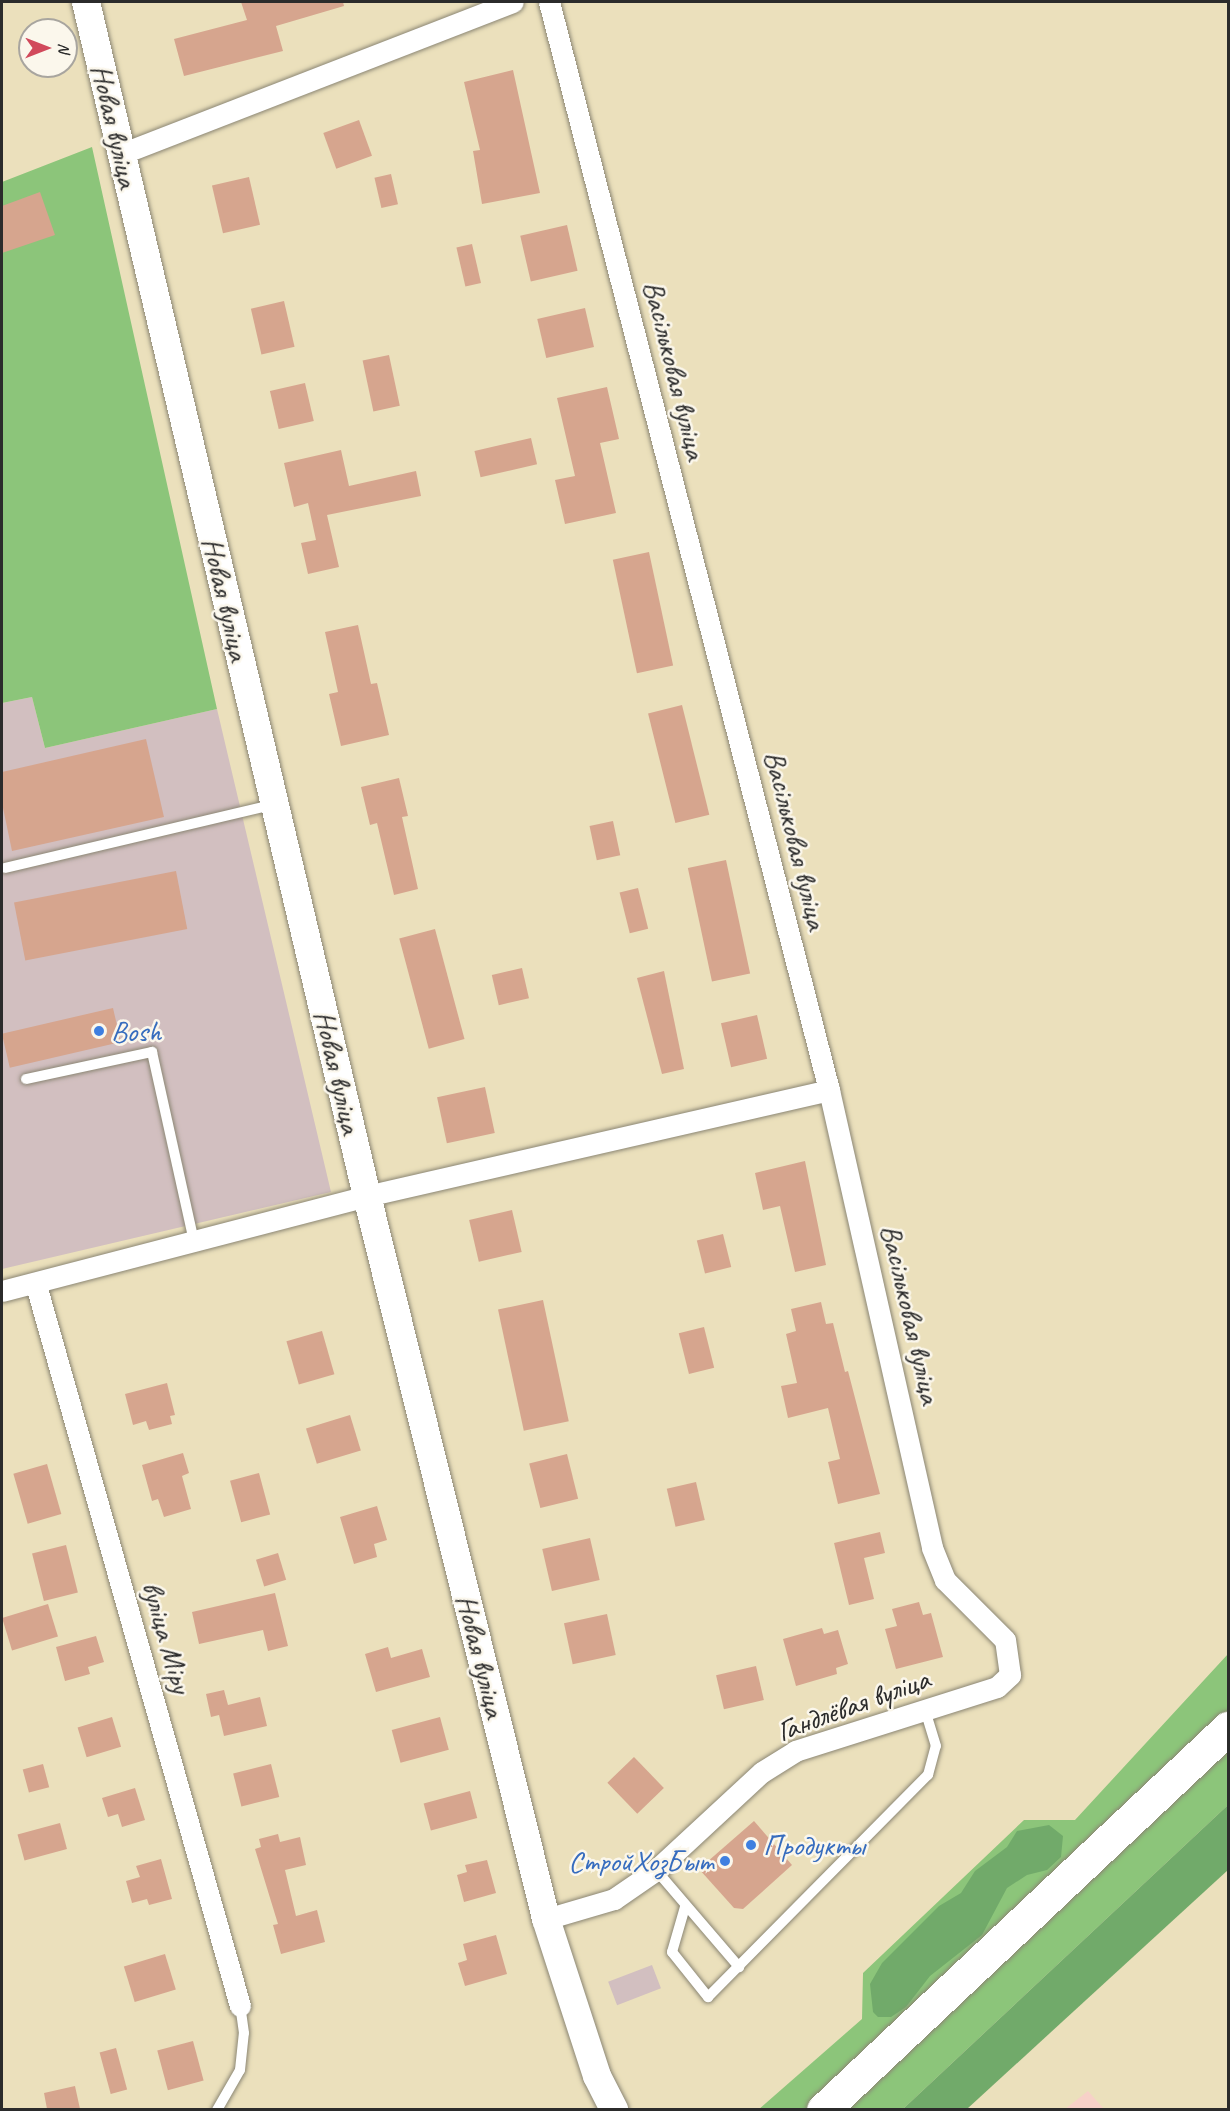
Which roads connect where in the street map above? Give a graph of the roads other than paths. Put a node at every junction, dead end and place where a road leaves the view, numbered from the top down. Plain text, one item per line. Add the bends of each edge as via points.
1 (86, 2) edge
2 (513, 2) edge
3 (549, 2) edge
4 (121, 154) junction
5 (275, 804) junction
6 (5, 868) dead end
7 (26, 1079) dead end
8 (830, 1090) junction
9 (368, 1196) junction
10 (194, 1242) junction
11 (36, 1285) junction
12 (2, 1292) edge
13 (1010, 1675) joint
14 (925, 1710) junction
15 (1228, 1728) edge
16 (656, 1870) junction
17 (685, 1907) junction
18 (546, 1919) junction
19 (739, 1967) junction
20 (240, 2006) joint
21 (217, 2109) edge
22 (614, 2109) edge
23 (823, 2109) edge

1 - 4 street, Новая вуліца
2 - 4 street
3 - 8 street, Васільковая вуліца
4 - 5 street, Новая вуліца
5 - 6 lane
5 - 9 street, Новая вуліца
7 - 10 lane via 152,1052
8 - 9 street
8 - 13 street, Васільковая вуліца via 932,1547 945,1580 1005,1640
9 - 10 street
9 - 18 street, Новая вуліца
10 - 11 street
11 - 12 street
11 - 20 street, вуліца Міру
13 - 14 street, Гандлёвая вуліца via 997,1687
14 - 16 street, Гандлёвая вуліца via 795,1751 762,1772
14 - 19 lane via 936,1746 928,1776
15 - 23 main road
16 - 17 lane
16 - 18 street, Гандлёвая вуліца via 614,1899
17 - 19 lane
17 - 19 lane via 672,1952 708,1997
18 - 22 street, Новая вуліца via 590,2055
20 - 21 lane via 244,2033 240,2070

